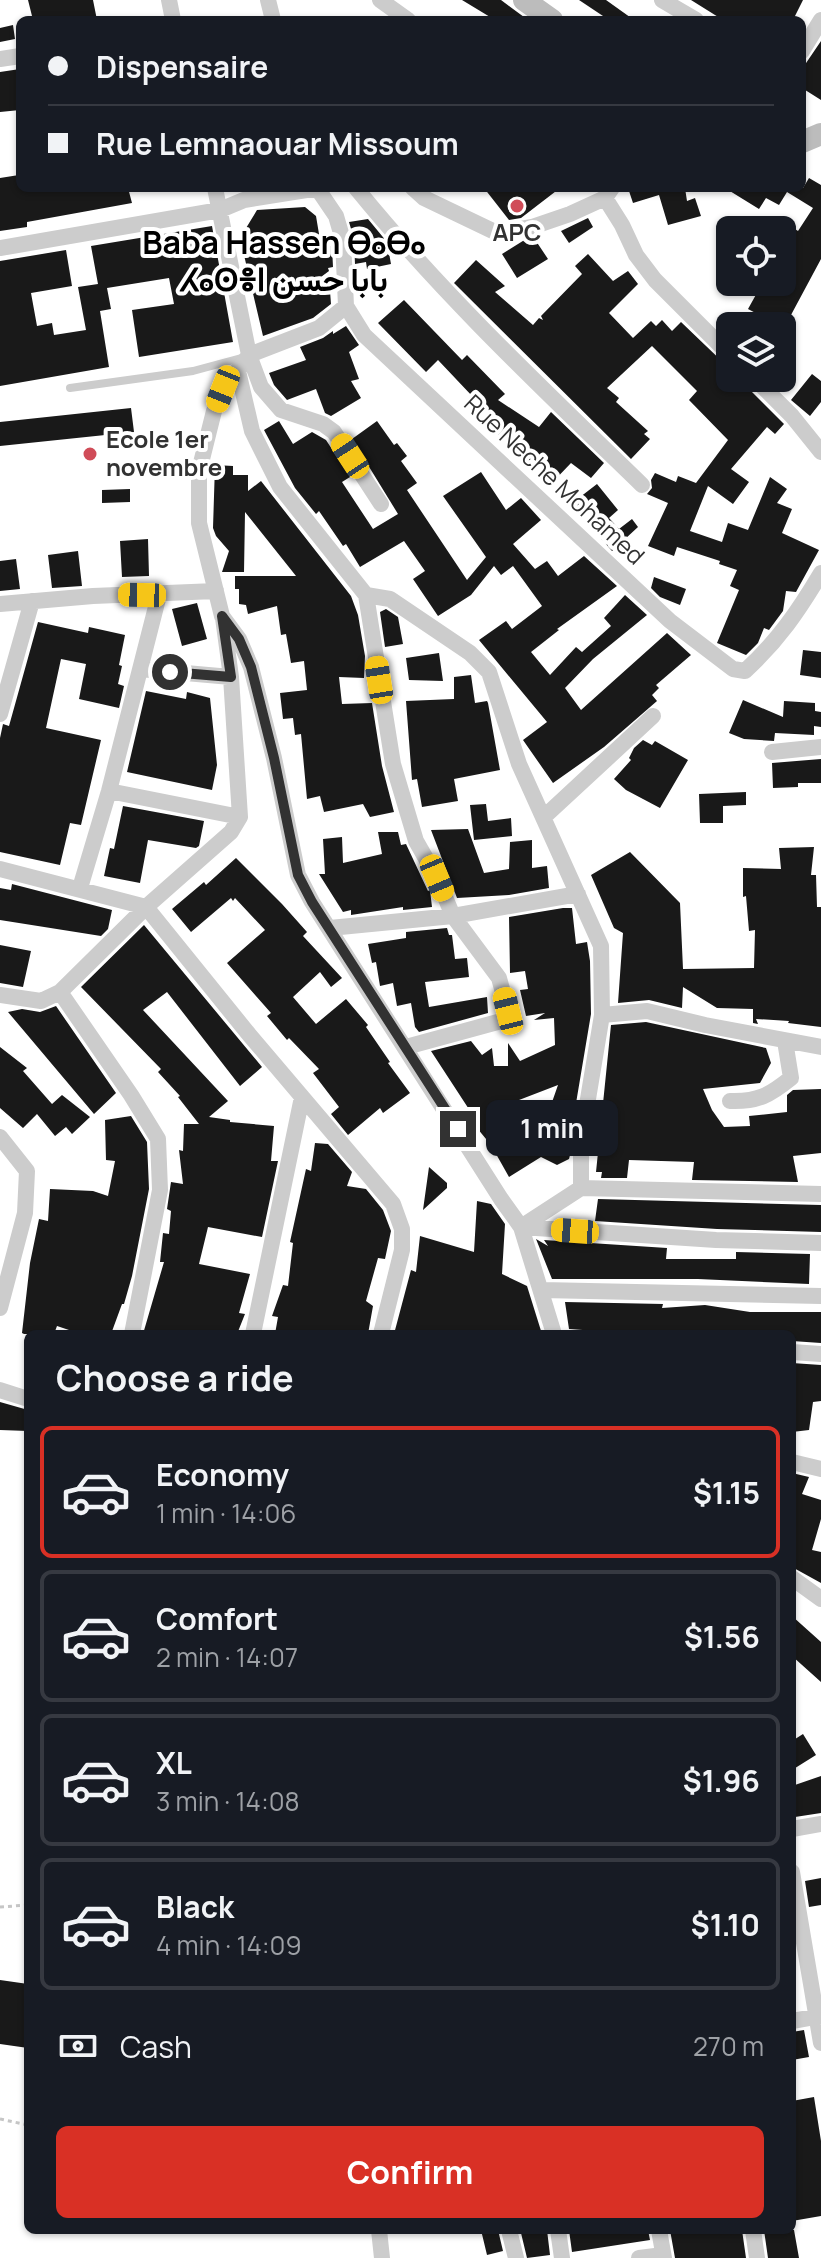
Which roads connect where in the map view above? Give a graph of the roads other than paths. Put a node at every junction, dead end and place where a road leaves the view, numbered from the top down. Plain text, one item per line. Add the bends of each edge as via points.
1 (380, 0) edge
2 (524, 0) edge
3 (662, 0) edge
4 (402, 16) edge
5 (546, 16) edge
6 (689, 16) edge
7 (821, 20) edge
8 (806, 44) edge
9 (216, 192) edge
10 (293, 192) edge
11 (321, 192) edge
12 (359, 192) edge
13 (417, 192) edge
14 (608, 193) edge
15 (220, 210) junction
16 (0, 248) edge
17 (346, 306) junction
18 (716, 341) edge
19 (249, 355) junction
20 (238, 371) junction
21 (70, 388) dead end
22 (768, 392) edge
23 (821, 452) edge
24 (642, 485) dead end
25 (381, 504) dead end
26 (821, 573) edge
27 (216, 591) junction
28 (159, 595) junction
29 (366, 595) junction
30 (32, 601) junction
31 (0, 604) edge
32 (222, 616) junction
33 (140, 669) junction
34 (231, 677) junction
35 (0, 714) edge
36 (653, 716) dead end
37 (821, 747) edge
38 (772, 752) dead end
39 (109, 791) junction
40 (240, 817) junction
41 (544, 817) junction
42 (0, 869) edge
43 (80, 888) junction
44 (578, 894) junction
45 (146, 907) junction
46 (453, 916) junction
47 (330, 928) junction
48 (60, 992) junction
49 (0, 995) edge
50 (602, 1015) junction
51 (785, 1041) junction
52 (406, 1047) junction
53 (821, 1047) edge
54 (302, 1097) junction
55 (730, 1101) dead end
56 (0, 1137) edge
57 (581, 1188) junction
58 (821, 1194) edge
59 (521, 1227) junction
60 (821, 1243) edge
61 (542, 1290) junction
62 (821, 1296) edge
63 (0, 1308) edge
64 (133, 1330) edge
65 (254, 1330) edge
66 (382, 1330) edge
67 (553, 1330) edge
68 (796, 1352) edge
69 (821, 1354) edge
70 (0, 1390) edge
71 (24, 1398) edge
72 (796, 1463) edge
73 (821, 1469) edge
74 (796, 1581) edge
75 (821, 1599) edge
76 (821, 1824) edge
77 (796, 1828) edge
78 (796, 1893) edge
79 (819, 2016) edge
80 (796, 2020) edge
81 (821, 2043) edge
82 (379, 2234) edge
83 (510, 2234) edge
84 (559, 2234) edge
85 (660, 2234) edge
86 (754, 2234) edge
87 (663, 2257) edge
88 (382, 2258) edge
89 (516, 2258) edge
90 (562, 2258) edge
91 (639, 2258) edge
92 (757, 2258) edge

1 - 4 street
2 - 5 main road
3 - 6 street
7 - 8 street
9 - 15 street
10 - 15 street
11 - 17 street via 343,240
12 - 24 street via 478,325
13 - 14 street via 497,233 570,214
14 - 18 street via 636,255
15 - 16 street
15 - 19 street
17 - 19 street via 319,328
17 - 26 street, Rue Neche Mohamed via 364,335 670,621 733,669 745,671 757,660 793,620
19 - 20 street
19 - 21 lane via 193,371
19 - 25 street via 261,387 281,410 334,432
20 - 27 street via 214,411 199,471 199,523
20 - 29 street via 252,431 280,487
22 - 23 street
27 - 28 street
27 - 32 street
28 - 30 street
28 - 33 street
29 - 41 street via 390,599 470,653 489,672 519,764
29 - 46 street via 393,764 416,841
30 - 31 street
30 - 35 street
32 - 34 street
32 - 47 street via 251,667 298,875
33 - 34 street
33 - 39 street
34 - 40 street
36 - 41 street
37 - 38 street
39 - 40 street
39 - 43 street
40 - 45 street via 231,832
41 - 44 street
42 - 43 street
43 - 45 street
44 - 46 street
44 - 50 street via 601,946
45 - 48 street
45 - 54 street
46 - 47 street
46 - 52 street via 499,978 508,1011 505,1020
47 - 52 street
48 - 49 street via 41,1001
48 - 64 street via 158,1139 160,1190
50 - 51 street via 647,1011
50 - 57 street via 581,1141
51 - 53 street
51 - 55 street via 791,1078 770,1095
52 - 59 street
54 - 65 street
54 - 66 street via 393,1204 402,1229 402,1250
56 - 63 street via 27,1171 25,1213
57 - 58 street
57 - 59 street
59 - 60 street
59 - 61 street
61 - 62 street
61 - 67 street
68 - 69 street
70 - 71 street
72 - 73 street
74 - 75 street
76 - 77 street
78 - 79 street
79 - 80 street
79 - 81 street
82 - 88 street
83 - 89 street
84 - 90 street
85 - 87 street
86 - 92 street
87 - 91 street

